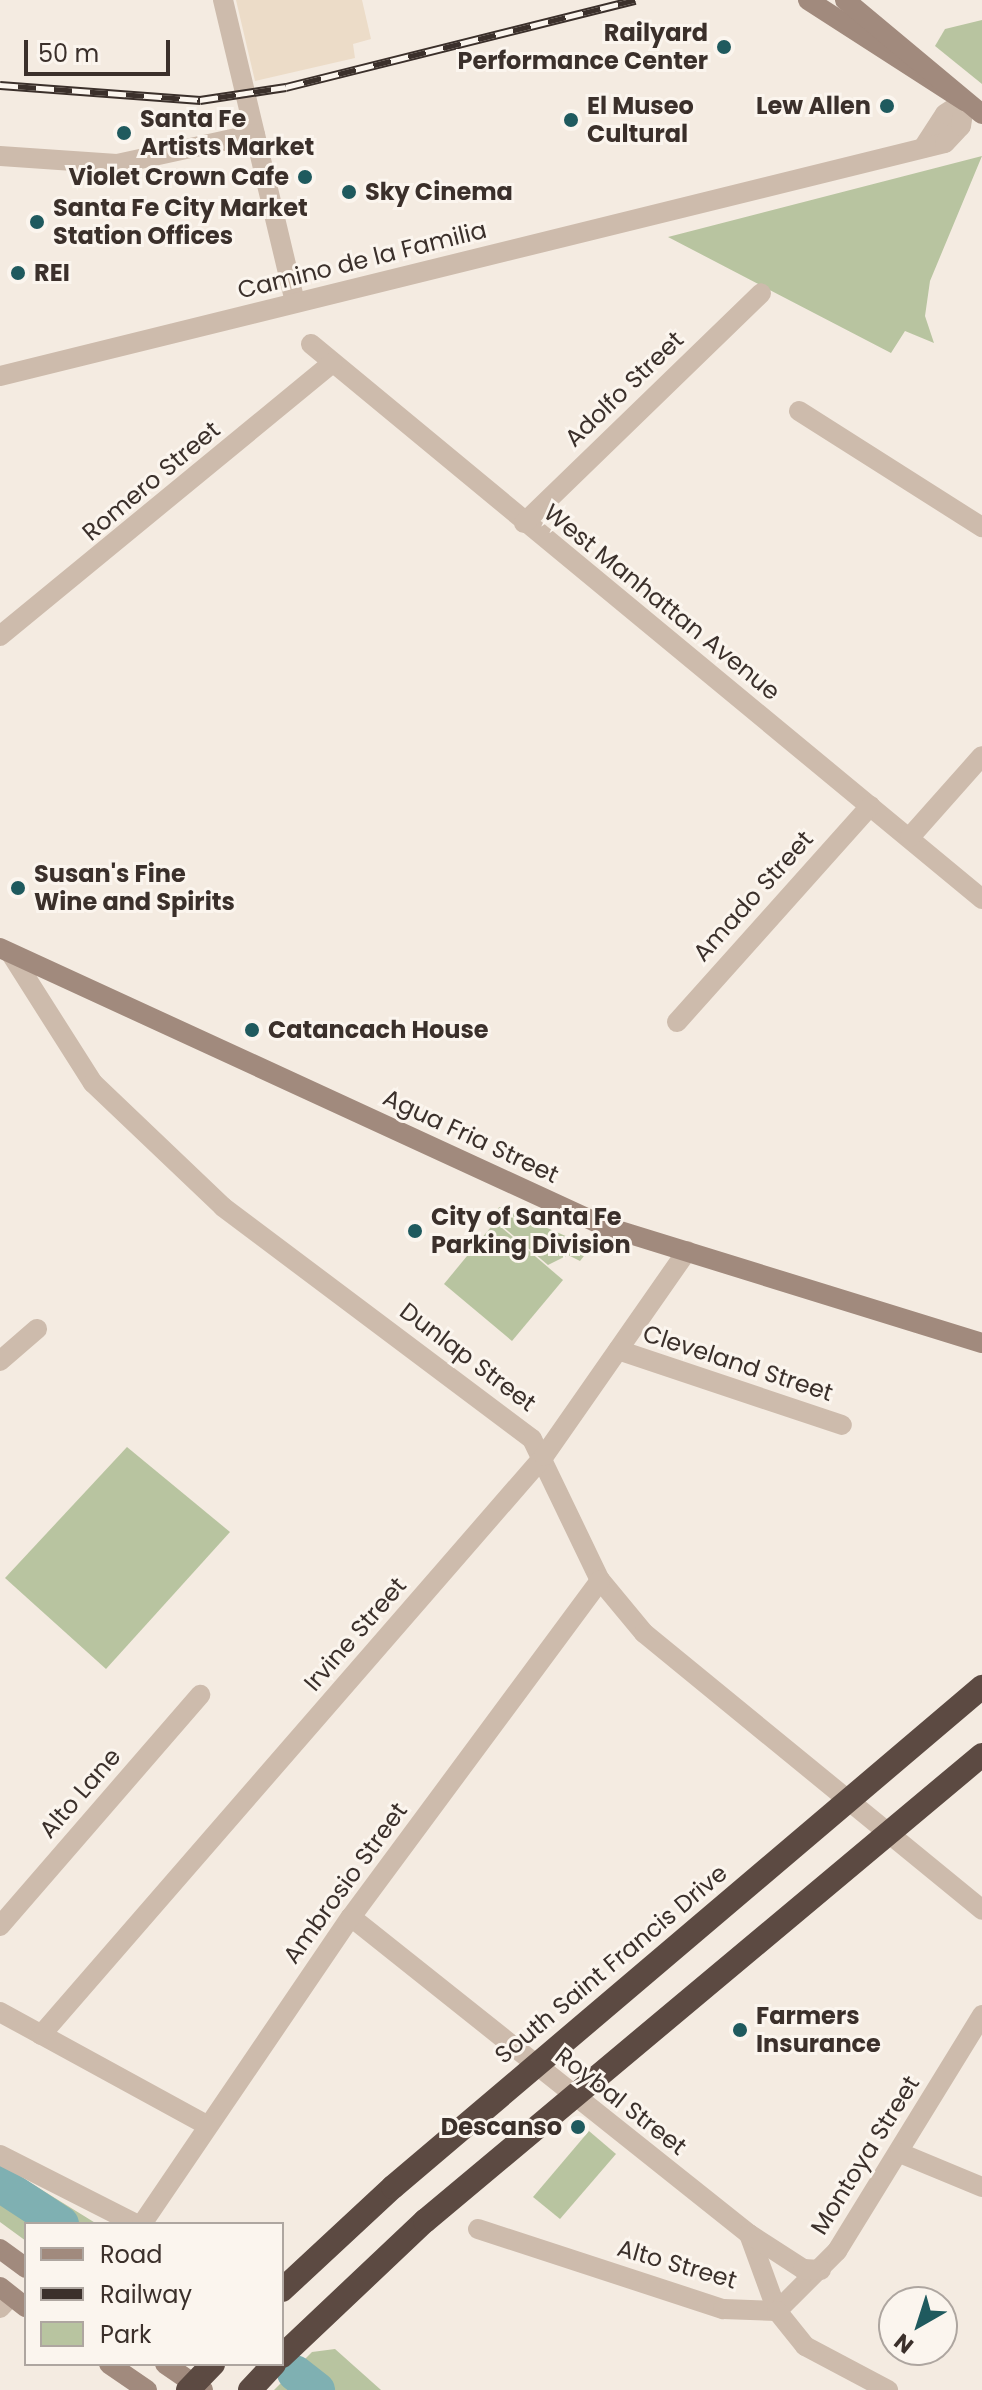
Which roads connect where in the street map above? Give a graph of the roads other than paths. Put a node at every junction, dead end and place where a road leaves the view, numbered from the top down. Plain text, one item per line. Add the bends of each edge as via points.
1 (223, 0) edge
2 (808, 0) edge
3 (845, 0) edge
4 (974, 107) edge
5 (255, 134) junction
6 (0, 156) edge
7 (761, 293) dead end
8 (295, 303) junction
9 (311, 344) dead end
10 (332, 363) junction
11 (0, 376) edge
12 (799, 411) dead end
13 (524, 523) junction
14 (982, 527) edge
15 (0, 636) edge
16 (982, 756) edge
17 (870, 806) junction
18 (910, 837) junction
19 (982, 899) edge
20 (6, 951) edge
21 (677, 1022) dead end
22 (687, 1251) junction
23 (37, 1329) dead end
24 (982, 1343) edge
25 (618, 1350) junction
26 (0, 1361) edge
27 (842, 1425) dead end
28 (544, 1456) junction
29 (600, 1580) junction
30 (982, 1687) edge
31 (200, 1695) dead end
32 (982, 1755) edge
33 (850, 1797) junction
34 (891, 1833) junction
35 (982, 1910) edge
36 (351, 1917) junction
37 (0, 1926) edge
38 (0, 2012) edge
39 (982, 2015) edge
40 (41, 2035) junction
41 (534, 2067) junction
42 (573, 2096) junction
43 (206, 2125) junction
44 (900, 2153) junction
45 (0, 2155) edge
46 (982, 2187) edge
47 (132, 2222) edge
48 (143, 2222) edge
49 (478, 2229) dead end
50 (749, 2234) junction
51 (0, 2249) edge
52 (24, 2267) edge
53 (821, 2270) junction
54 (284, 2288) edge
55 (777, 2311) junction
56 (284, 2354) edge
57 (112, 2366) edge
58 (168, 2366) edge
59 (212, 2366) edge
60 (272, 2366) edge
61 (195, 2388) edge
62 (147, 2390) edge
63 (250, 2390) edge
64 (888, 2390) edge

1 - 5 street
2 - 4 street
3 - 4 street
4 - 8 street, Camino de la Familia via 945,114 923,148
5 - 6 street via 117,164
5 - 8 street
7 - 13 street, Adolfo Street
8 - 11 street, Camino de la Familia
9 - 10 street, West Manhattan Avenue
10 - 13 street, West Manhattan Avenue
10 - 15 street, Romero Street
12 - 14 street
13 - 17 street, West Manhattan Avenue
16 - 18 street
17 - 18 street, West Manhattan Avenue
17 - 21 street, Amado Street
18 - 19 street, West Manhattan Avenue
20 - 22 street, Agua Fria Street via 578,1214
20 - 28 street, Dunlap Street via 93,1083 223,1207 509,1417
22 - 24 street, Agua Fria Street
22 - 25 street, Irvine Street
23 - 26 street
25 - 27 street, Cleveland Street
25 - 28 street, Irvine Street
28 - 29 street, Dunlap Street
28 - 40 street, Irvine Street
29 - 33 street, Dunlap Street via 644,1633
29 - 36 street, Ambrosio Street
30 - 33 highway, South Saint Francis Drive
31 - 37 street, Alto Lane
32 - 34 highway
33 - 34 street, Dunlap Street
33 - 41 highway, South Saint Francis Drive
34 - 35 street, Dunlap Street
34 - 42 highway
36 - 41 street, Roybal Street
36 - 43 street, Ambrosio Street
38 - 40 street
39 - 44 street, Montoya Street
40 - 43 street
41 - 42 street, Roybal Street
41 - 54 highway, South Saint Francis Drive
42 - 50 street, Roybal Street
42 - 56 highway
43 - 48 street, Ambrosio Street
44 - 46 street
44 - 53 street, Montoya Street
45 - 47 street
49 - 55 street, Alto Street via 723,2309
50 - 53 street, Roybal Street via 803,2269
50 - 55 street
51 - 52 street
53 - 55 street, Montoya Street
55 - 64 street via 805,2346
57 - 62 street
58 - 61 street
59 - 61 highway
60 - 63 highway

